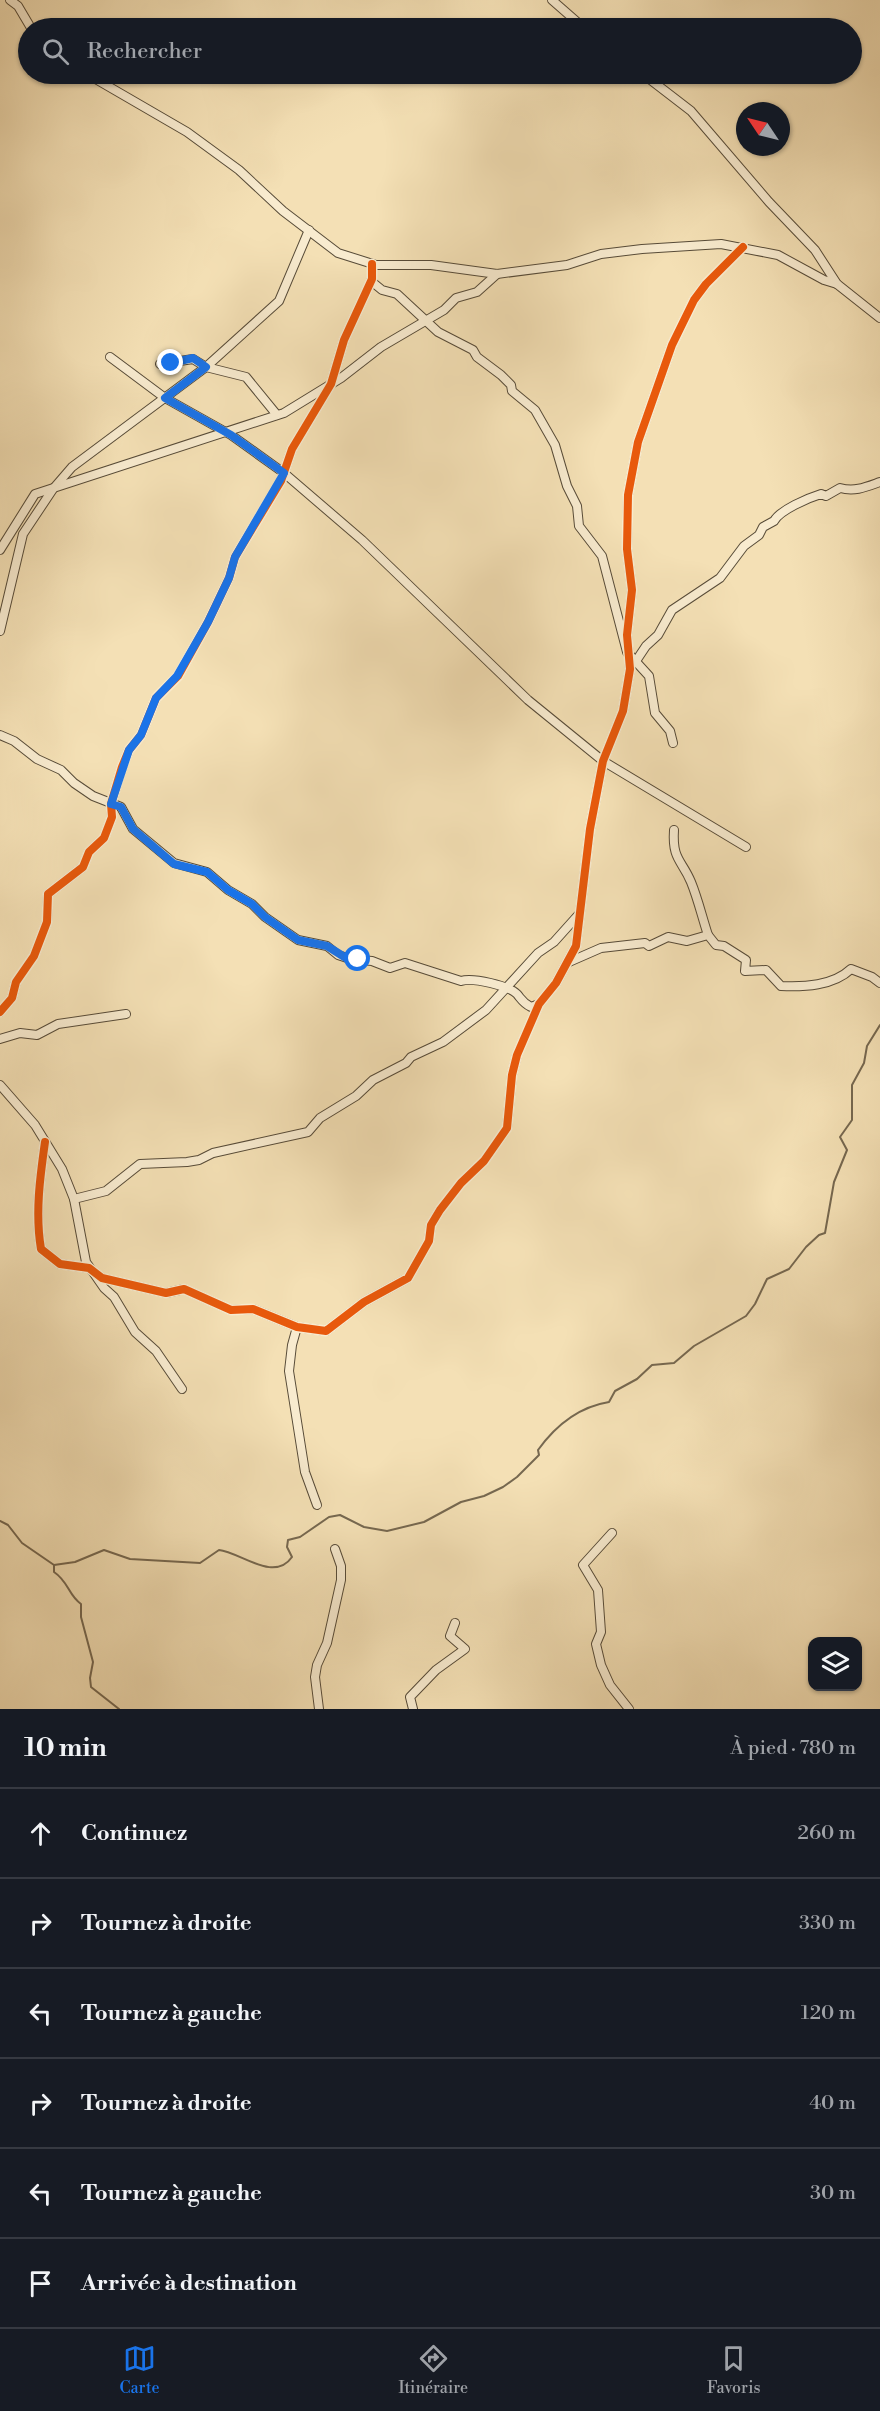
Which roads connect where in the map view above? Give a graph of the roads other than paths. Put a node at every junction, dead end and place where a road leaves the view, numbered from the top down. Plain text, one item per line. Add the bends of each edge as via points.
1 (10, 0) edge
2 (552, 0) edge
3 (25, 18) edge
4 (573, 18) edge
5 (104, 84) edge
6 (656, 84) edge
7 (309, 230) junction
8 (743, 247) junction
9 (372, 264) junction
10 (497, 274) junction
11 (371, 281) junction
12 (837, 284) junction
13 (880, 318) edge
14 (426, 321) junction
15 (110, 357) dead end
16 (160, 364) dead end
17 (206, 367) junction
18 (331, 384) junction
19 (165, 398) junction
20 (278, 415) junction
21 (225, 431) junction
22 (284, 473) junction
23 (880, 482) edge
24 (53, 489) junction
25 (0, 550) edge
26 (0, 631) edge
27 (633, 659) junction
28 (0, 735) edge
29 (673, 743) dead end
30 (603, 761) junction
31 (111, 804) junction
32 (674, 830) dead end
33 (746, 847) dead end
34 (581, 912) junction
35 (708, 935) junction
36 (568, 962) junction
37 (880, 982) edge
38 (504, 989) junction
39 (539, 1004) junction
40 (0, 1012) edge
41 (126, 1014) dead end
42 (0, 1039) edge
43 (0, 1085) edge
44 (45, 1142) junction
45 (74, 1199) junction
46 (89, 1268) junction
47 (297, 1327) junction
48 (182, 1389) dead end
49 (317, 1505) dead end
50 (612, 1533) dead end
51 (335, 1550) dead end
52 (455, 1623) dead end
53 (319, 1709) edge
54 (413, 1709) edge
55 (629, 1709) edge

1 - 3 street
2 - 4 street
5 - 7 street via 187,132
6 - 12 street via 691,111 815,250
7 - 9 street via 339,253
7 - 17 street via 279,301
8 - 10 street via 721,244 642,249 601,254 567,265
8 - 12 street via 778,255
8 - 27 street via 694,300 672,345 638,442 628,495 627,549 632,590 627,635
9 - 10 street via 431,265
9 - 11 street
10 - 14 street via 477,292 456,298
11 - 14 street via 382,290 397,294
11 - 18 street via 344,340
12 - 13 street
14 - 18 street via 381,347
14 - 27 street via 438,332 473,350 535,410 555,445 567,486 578,506 579,526 602,556 612,600
15 - 19 street
16 - 17 street via 193,358
17 - 19 street
17 - 20 street via 246,377
18 - 20 street
18 - 22 street via 296,442
19 - 21 street
19 - 24 street via 72,467
20 - 21 street
21 - 22 street
21 - 24 street
22 - 30 street via 362,540 528,700
22 - 31 street via 235,557 236,564 223,593 177,676 156,698 122,767
23 - 27 street via 821,494 776,517 744,546 720,578 672,610 658,635
24 - 25 street via 36,494
24 - 26 street via 23,534
27 - 29 street via 649,676 656,713 670,731
27 - 30 street via 623,711
28 - 31 street
30 - 33 street
30 - 34 street via 590,829
31 - 38 street via 121,807 133,829 174,864 207,872 298,940 327,946 350,959 390,968 405,963 461,981 469,978
31 - 40 street via 112,817 104,838 89,852 83,867 48,894 47,922 34,956
32 - 35 street via 679,862 689,878
34 - 36 street via 576,946
34 - 38 street
35 - 36 street via 687,941 668,937 649,946 638,943 601,948
35 - 37 street via 716,945 746,960 745,971 766,970 781,986 823,983 844,976 851,969
36 - 39 street
38 - 39 street via 515,992 524,1004
38 - 45 street via 494,1004 455,1034 373,1080 356,1096 320,1118 308,1132 213,1153 199,1160 140,1164 106,1191
39 - 47 street via 517,1055 507,1128 484,1161 440,1210 408,1278 364,1302 326,1331
41 - 42 street via 58,1024 37,1035 20,1033
43 - 44 street
44 - 45 street
44 - 46 street via 37,1228 41,1249 60,1264
45 - 46 street
46 - 47 street via 102,1278 166,1293 184,1289 231,1310 253,1309
46 - 48 street
47 - 49 street via 289,1371 305,1472
50 - 55 street via 583,1565 599,1596 601,1632 596,1644 601,1665 610,1685
51 - 53 street via 341,1580 327,1643 316,1665
52 - 54 street via 450,1636 465,1648 416,1690 410,1700

